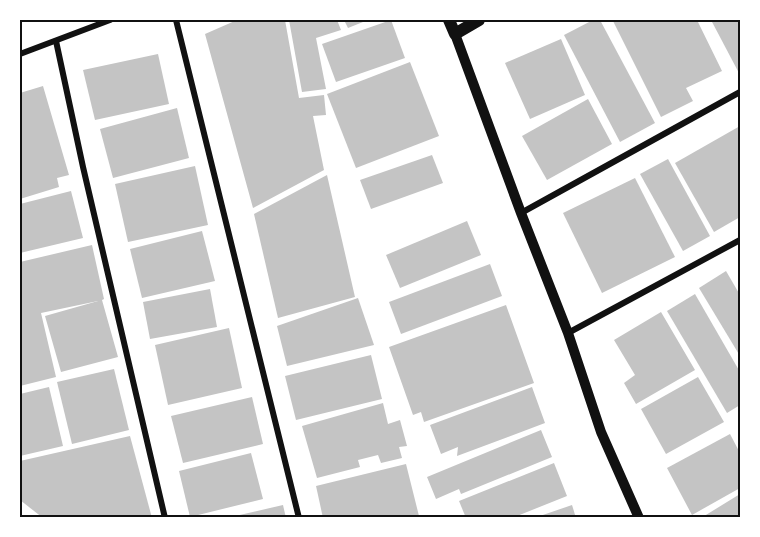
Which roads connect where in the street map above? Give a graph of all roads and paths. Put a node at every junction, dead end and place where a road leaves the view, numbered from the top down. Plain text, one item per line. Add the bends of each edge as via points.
1 (110, 20) edge
2 (176, 20) edge
3 (449, 20) edge
4 (479, 20) edge
5 (455, 34) junction
6 (56, 40) junction
7 (20, 54) edge
8 (741, 92) edge
9 (521, 213) junction
10 (741, 240) edge
11 (568, 333) junction
12 (165, 518) edge
13 (299, 518) edge
14 (639, 518) edge

1 - 6 street
2 - 13 street
3 - 5 main road
4 - 5 main road
5 - 9 street
6 - 7 street
6 - 12 street
8 - 9 street
9 - 11 street
10 - 11 street
11 - 14 street via 601,432

